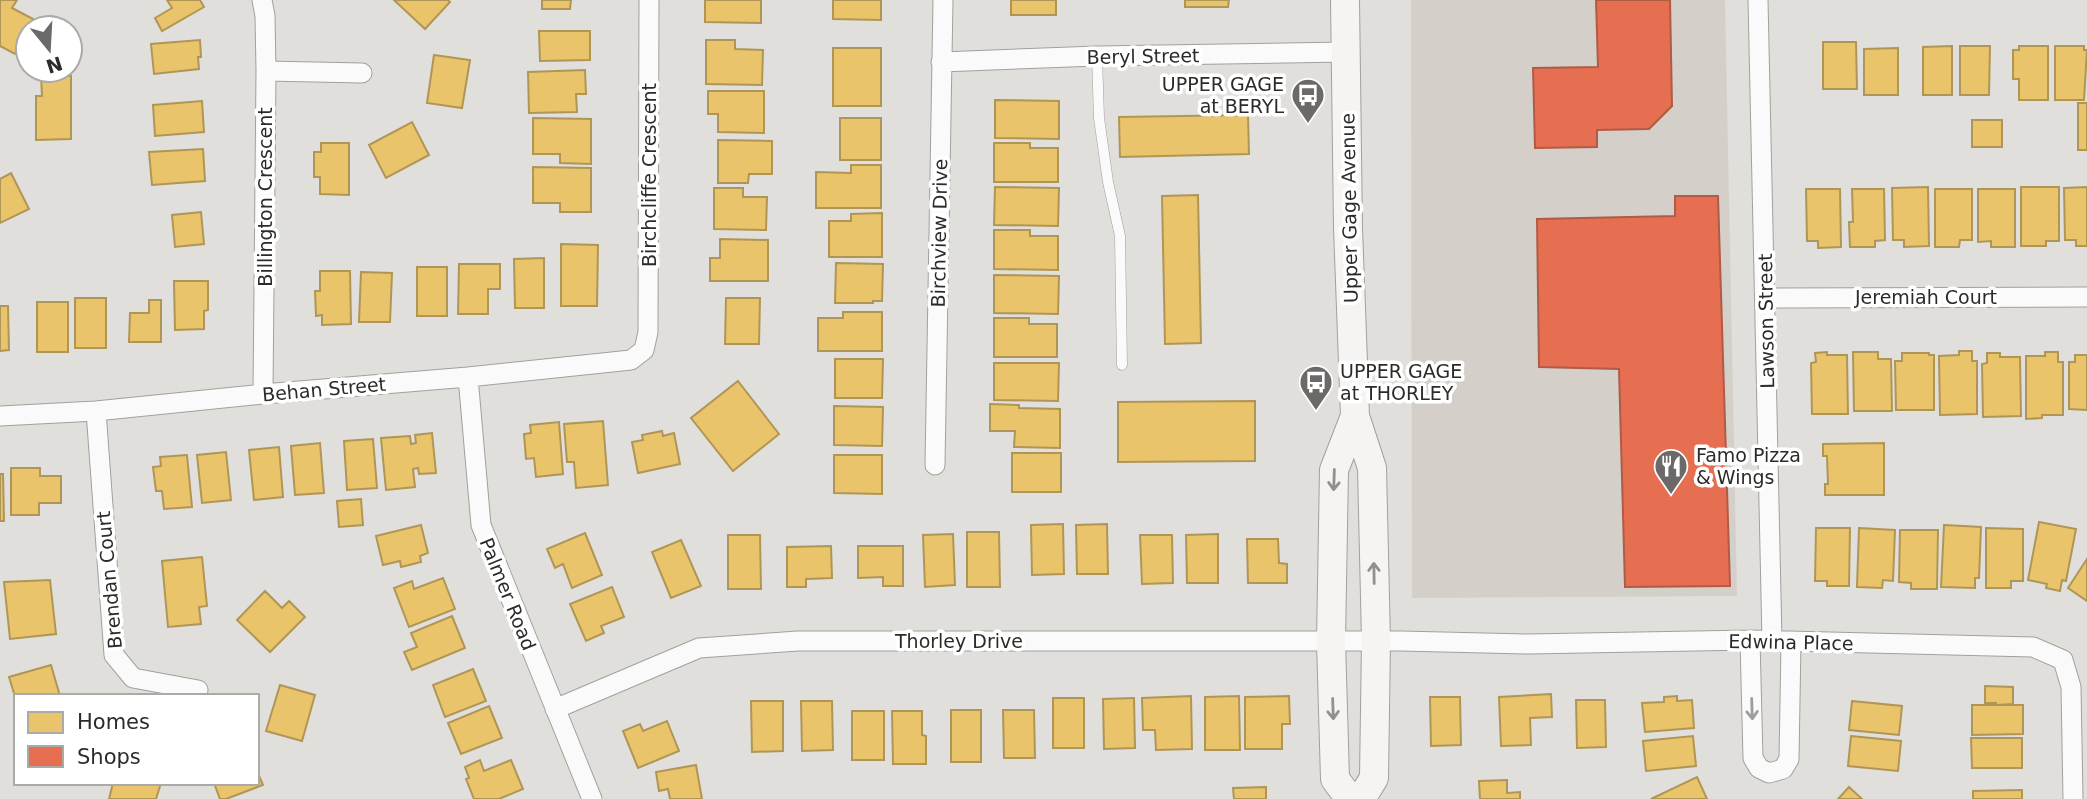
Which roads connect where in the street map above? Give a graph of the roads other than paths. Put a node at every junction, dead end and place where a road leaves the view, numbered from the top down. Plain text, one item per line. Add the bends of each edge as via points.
1 (262, 0) edge
2 (649, 0) edge
3 (943, 0) edge
4 (1345, 0) edge
5 (1758, 0) edge
6 (1346, 52) junction
7 (1097, 56) junction
8 (941, 62) junction
9 (266, 71) junction
10 (362, 72) dead end
11 (2087, 297) edge
12 (1765, 298) junction
13 (645, 350) joint
14 (1122, 365) dead end
15 (468, 377) junction
16 (263, 394) junction
17 (96, 411) junction
18 (0, 416) edge
19 (1355, 416) junction
20 (935, 465) dead end
21 (1750, 640) junction
22 (1331, 641) junction
23 (1376, 641) junction
24 (1782, 641) junction
25 (198, 690) dead end
26 (555, 709) junction
27 (592, 799) edge
28 (1350, 799) edge
29 (1362, 799) edge
30 (2073, 799) edge

1 - 9 street, Billington Crescent
2 - 13 street, Birchcliffe Crescent
3 - 8 street, Birchview Drive
4 - 6 main road, Upper Gage Avenue
5 - 12 street, Lawson Street
6 - 7 street, Beryl Street
6 - 19 main road, Upper Gage Avenue
7 - 8 street, Beryl Street
7 - 14 lane via 1098,118 1120,236
8 - 20 street, Birchview Drive
9 - 10 street
9 - 16 street, Billington Crescent
11 - 12 street, Jeremiah Court
12 - 24 street, Lawson Street
13 - 15 street, Behan Street via 631,360
15 - 16 street, Behan Street
15 - 26 street, Palmer Road via 481,525
16 - 17 street, Behan Street
17 - 18 street, Behan Street
17 - 25 street, Brendan Court via 114,655 134,678
19 -> 22 main road, Upper Gage Avenue via 1334,470
23 -> 19 main road, Upper Gage Avenue via 1372,468
21 - 23 street, Edwina Place
21 - 24 street, Edwina Place
21 -> 24 street, Lawson Street via 1753,758 1769,773 1783,769 1789,759
22 - 23 street, Thorley Drive
22 - 26 street, Thorley Drive via 797,641 699,648
22 -> 28 main road, Upper Gage Avenue via 1335,779
23 - 29 main road, Upper Gage Avenue via 1374,778
24 - 30 street, Edwina Place via 2033,647 2063,660 2071,687
26 - 27 street, Palmer Road

